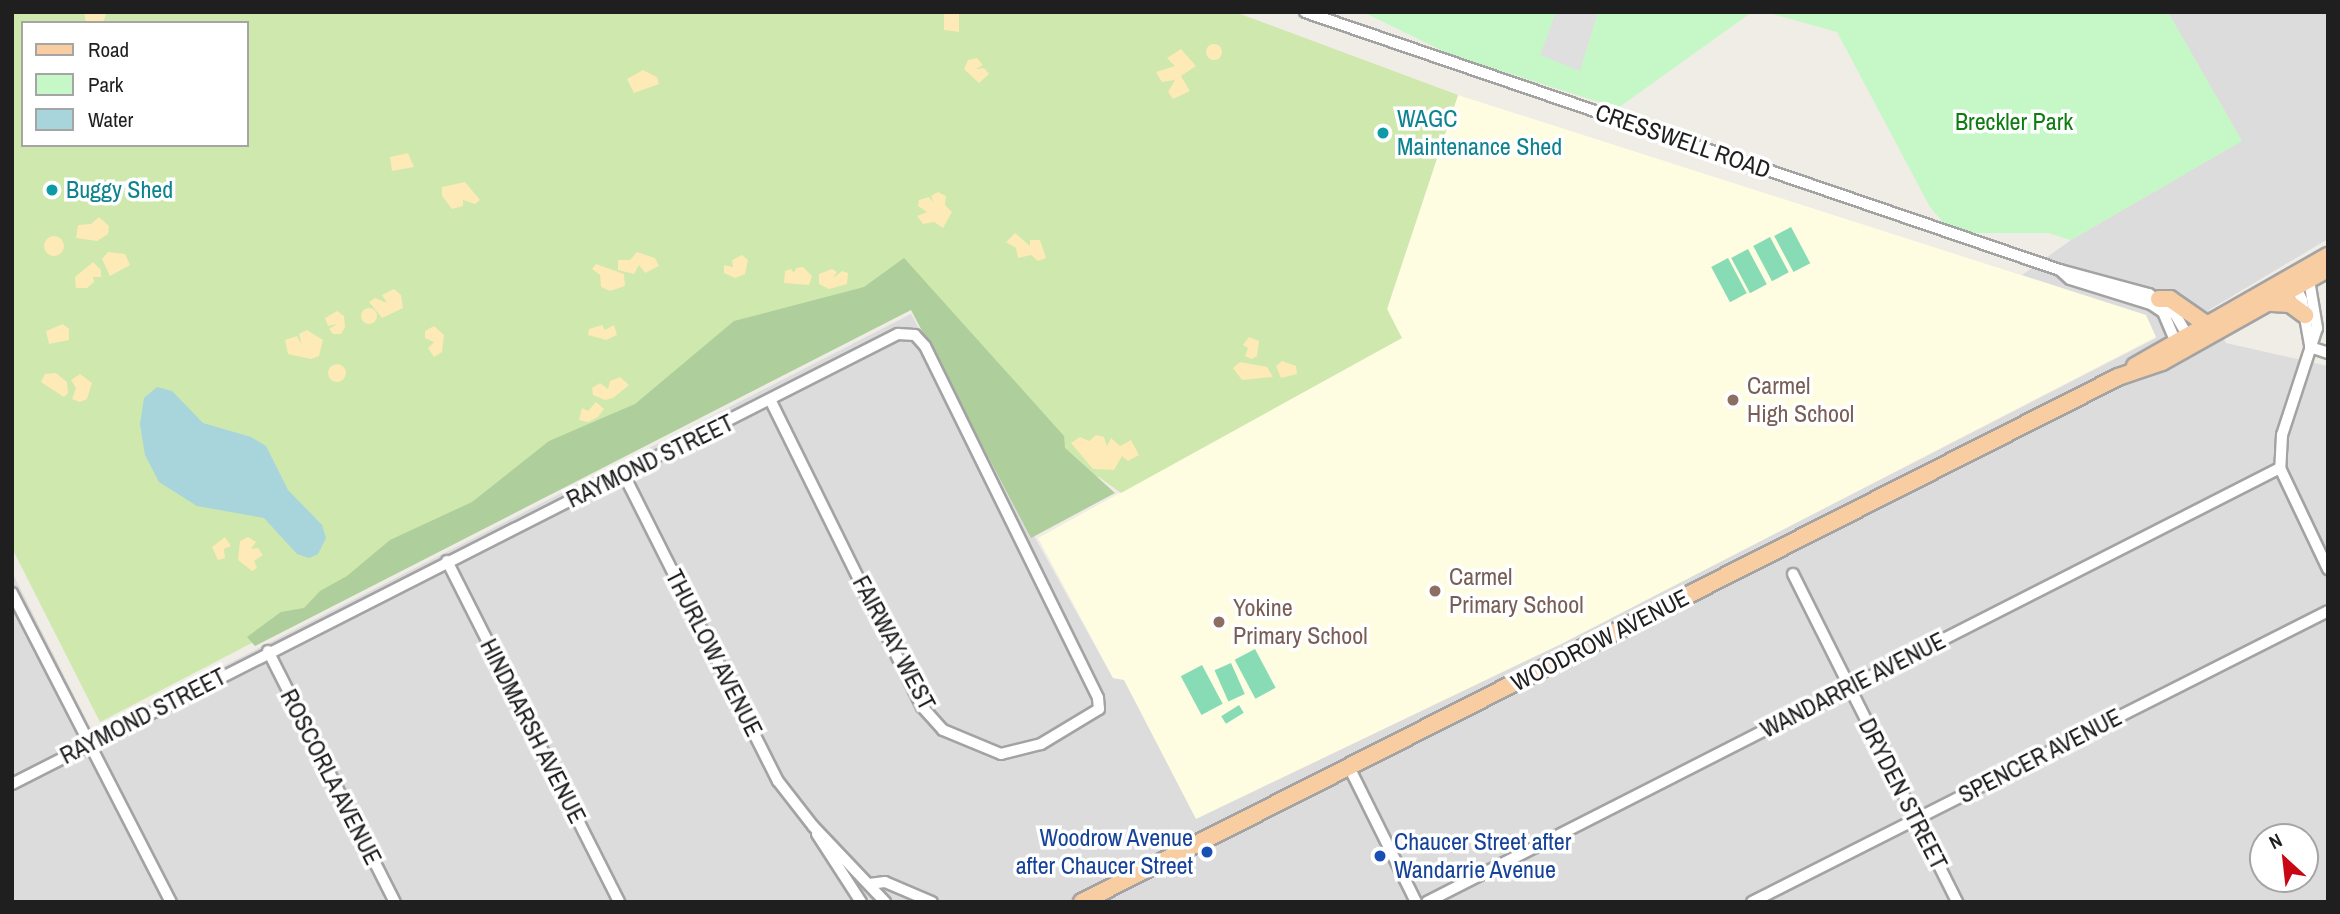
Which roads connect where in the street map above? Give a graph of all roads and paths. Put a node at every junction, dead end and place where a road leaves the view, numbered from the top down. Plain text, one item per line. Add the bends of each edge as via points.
1 (1305, 12) edge
2 (2328, 257) edge
3 (2328, 269) edge
4 (2060, 270) junction
5 (2301, 279) junction
6 (2159, 299) junction
7 (2272, 303) junction
8 (2305, 315) junction
9 (2206, 324) junction
10 (2184, 343) junction
11 (2310, 348) junction
12 (2328, 353) edge
13 (771, 401) junction
14 (2280, 468) junction
15 (623, 474) junction
16 (447, 561) junction
17 (2328, 569) edge
18 (1793, 574) dead end
19 (12, 593) edge
20 (2328, 611) edge
21 (268, 651) junction
22 (1850, 687) junction
23 (1099, 709) joint
24 (91, 744) junction
25 (1350, 769) junction
26 (12, 784) edge
27 (1915, 819) junction
28 (813, 826) junction
29 (869, 884) junction
30 (860, 901) edge
31 (171, 902) edge
32 (395, 902) edge
33 (619, 902) edge
34 (886, 902) edge
35 (932, 902) edge
36 (1082, 902) edge
37 (1416, 902) edge
38 (1427, 902) edge
39 (1752, 902) edge
40 (1957, 902) edge

1 - 4 street, CRESSWELL ROAD
2 - 5 main road, WOODROW AVENUE
3 - 5 main road, WOODROW AVENUE
4 - 6 street, CRESSWELL ROAD
4 - 10 street, CRESSWELL ROAD via 2070,279 2151,304 2163,312
5 - 7 main road, WOODROW AVENUE
5 - 8 street
5 - 9 main road, WOODROW AVENUE
5 - 11 street via 2317,328
6 - 9 main road via 2170,299
6 - 10 street via 2175,314
7 - 8 main road via 2290,304
7 - 10 main road, WOODROW AVENUE
8 - 11 street
9 - 10 main road, WOODROW AVENUE
10 - 25 main road, WOODROW AVENUE
11 - 12 street
11 - 14 street via 2282,435
13 - 15 street, RAYMOND STREET
13 - 23 street, FAIRWAY WEST via 922,706 943,730 1001,754 1041,744
13 - 23 street, RAYMOND STREET via 898,334 915,335 1098,698
14 - 17 street
14 - 22 street, WANDARRIE AVENUE
15 - 16 street, RAYMOND STREET
15 - 28 street, THURLOW AVENUE via 778,781
16 - 21 street, RAYMOND STREET
16 - 33 street, HINDMARSH AVENUE
18 - 22 street, DRYDEN STREET
19 - 24 street
20 - 27 street, SPENCER AVENUE
21 - 24 street, RAYMOND STREET
21 - 32 street, ROSCORLA AVENUE
22 - 27 street, DRYDEN STREET
22 - 38 street, WANDARRIE AVENUE
24 - 26 street, RAYMOND STREET
24 - 31 street
25 - 36 main road, WOODROW AVENUE
25 - 37 street
27 - 39 street, SPENCER AVENUE
27 - 40 street, DRYDEN STREET
28 - 29 street, THURLOW AVENUE
28 - 30 street, THURLOW AVENUE
29 - 34 street, THURLOW AVENUE
29 - 35 street via 885,882

